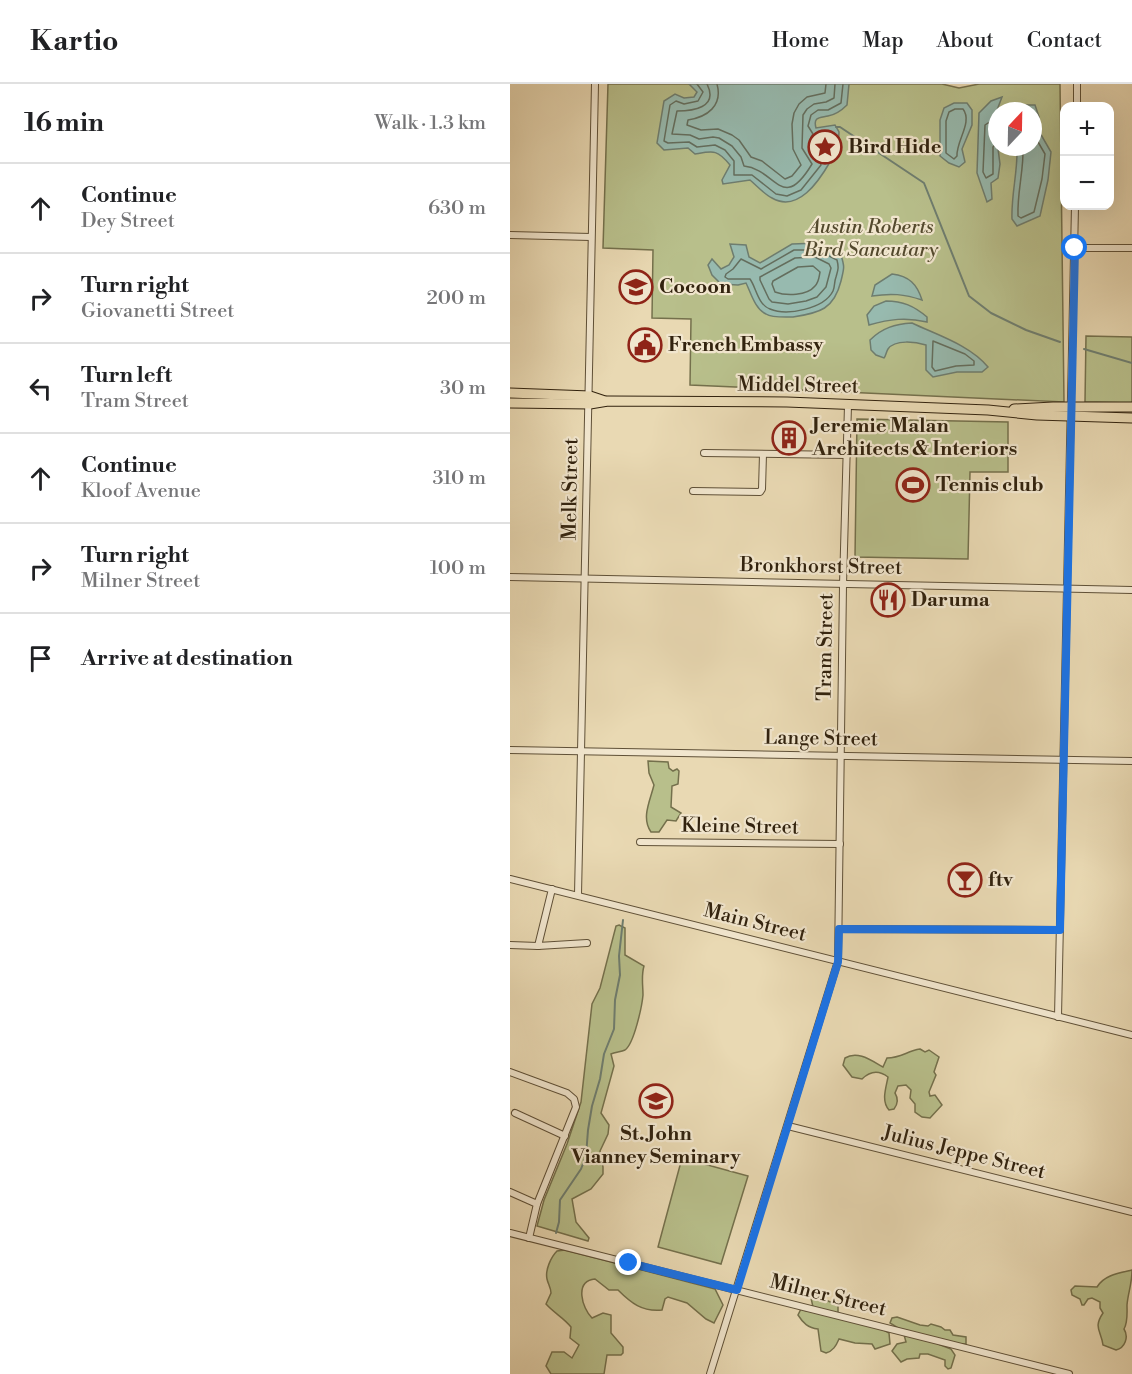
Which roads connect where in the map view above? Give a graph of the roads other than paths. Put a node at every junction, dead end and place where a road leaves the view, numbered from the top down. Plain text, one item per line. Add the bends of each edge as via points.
1 (595, 84) edge
2 (1077, 84) edge
3 (1077, 102) edge
4 (1075, 210) edge
5 (510, 235) edge
6 (591, 237) junction
7 (1075, 248) junction
8 (1132, 248) edge
9 (510, 393) edge
10 (590, 400) junction
11 (510, 403) edge
12 (848, 405) junction
13 (1132, 407) edge
14 (1072, 412) junction
15 (1132, 418) edge
16 (704, 453) dead end
17 (763, 454) junction
18 (847, 455) junction
19 (693, 491) dead end
20 (510, 577) edge
21 (586, 577) junction
22 (843, 585) junction
23 (1068, 587) junction
24 (1132, 590) edge
25 (510, 750) edge
26 (581, 751) junction
27 (841, 756) junction
28 (1063, 759) junction
29 (1132, 761) edge
30 (639, 842) dead end
31 (840, 844) junction
32 (510, 879) edge
33 (552, 889) junction
34 (578, 895) junction
35 (839, 929) junction
36 (1060, 930) junction
37 (587, 943) dead end
38 (510, 945) edge
39 (538, 946) junction
40 (838, 962) junction
41 (1058, 1017) junction
42 (1132, 1035) edge
43 (510, 1072) edge
44 (514, 1113) dead end
45 (788, 1126) junction
46 (565, 1137) junction
47 (510, 1192) edge
48 (537, 1204) junction
49 (1132, 1212) edge
50 (510, 1233) edge
51 (529, 1238) junction
52 (737, 1290) junction
53 (710, 1374) edge
54 (1068, 1374) edge

1 - 6 street, Melk Street
2 - 3 street
4 - 7 street
5 - 6 street
6 - 10 street, Melk Street
7 - 8 street
7 - 14 street
9 - 10 main road, Middel Street
10 - 11 main road, Middel Street
10 - 12 main road, Middel Street
10 - 21 street, Melk Street
12 - 14 main road, Middel Street
12 - 18 street, Tram Street
13 - 14 main road, Middel Street
14 - 15 main road, Middel Street
14 - 23 street
16 - 17 street
17 - 18 street
17 - 19 street via 760,492
18 - 22 street, Tram Street
20 - 21 street, Bronkhorst Street
21 - 22 street, Bronkhorst Street
21 - 26 street, Melk Street
22 - 23 street, Bronkhorst Street
22 - 27 street, Tram Street
23 - 24 street, Bronkhorst Street
23 - 28 street
25 - 26 street, Lange Street
26 - 27 street, Lange Street
26 - 34 street, Melk Street
27 - 28 street, Lange Street
27 - 31 street, Tram Street
28 - 29 street, Lange Street
28 - 36 street
30 - 31 street, Kleine Street
31 - 35 street, Tram Street
32 - 33 street, Main Street
33 - 34 street, Main Street
33 - 39 street
34 - 40 street, Main Street
35 - 36 street
35 - 40 street, Tram Street
36 - 41 street
37 - 39 street
38 - 39 street
40 - 41 street, Main Street
40 - 45 street, Tram Street
41 - 42 street, Main Street
43 - 46 street via 567,1093 574,1100 576,1107
44 - 46 street
45 - 49 street, Julius Jeppe Street
45 - 52 street, Tram Street
46 - 48 street
47 - 48 street
48 - 51 street
50 - 51 street, Milner Street
51 - 52 street, Milner Street
52 - 53 street, Tram Street
52 - 54 street, Milner Street

